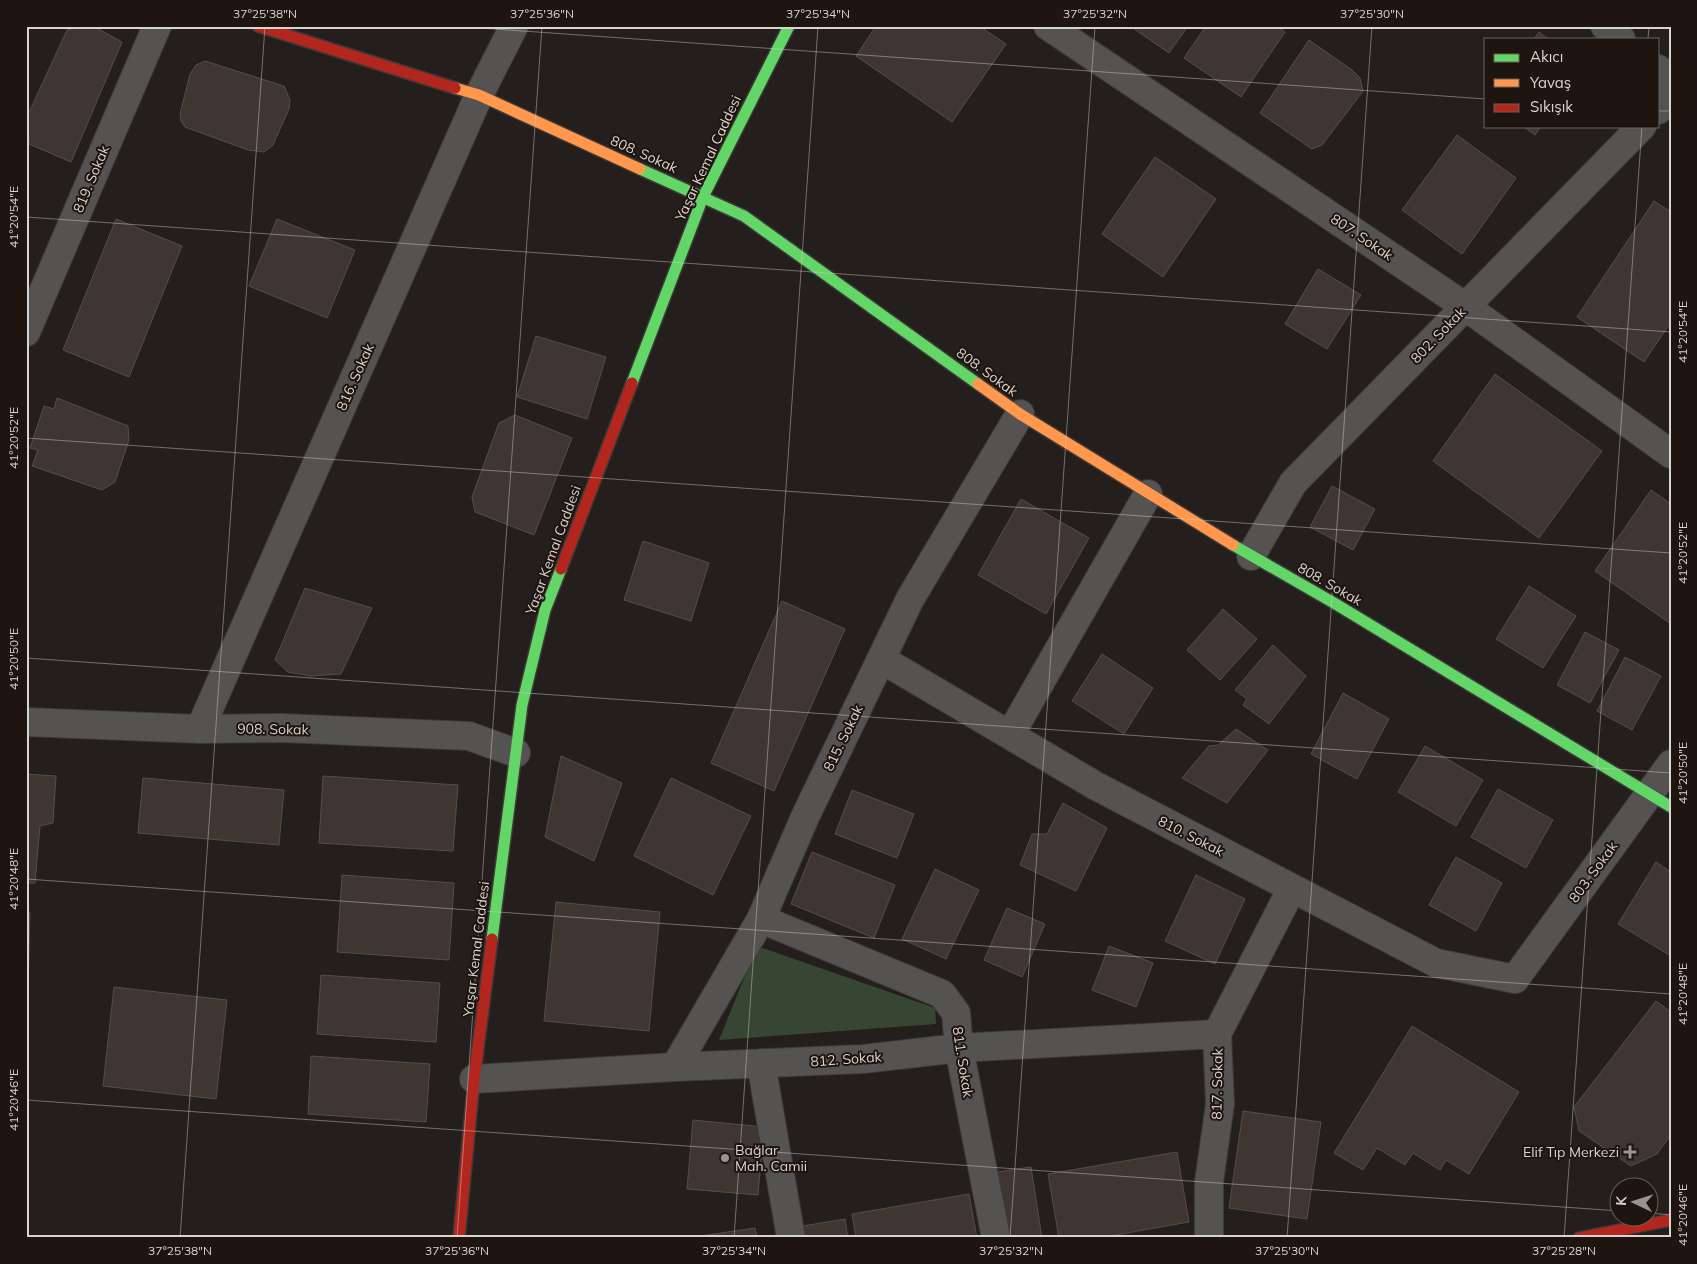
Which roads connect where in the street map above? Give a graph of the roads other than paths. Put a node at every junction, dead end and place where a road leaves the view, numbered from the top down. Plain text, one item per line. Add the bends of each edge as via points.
1 (157, 26) edge
2 (258, 26) edge
3 (514, 26) edge
4 (788, 26) edge
5 (1048, 26) edge
6 (1605, 26) edge
7 (1619, 38) edge
8 (1660, 72) edge
9 (1671, 80) edge
10 (480, 95) junction
11 (1671, 97) edge
12 (1660, 108) edge
13 (1640, 128) edge
14 (704, 197) junction
15 (1466, 307) junction
16 (26, 332) edge
17 (1020, 414) junction
18 (1671, 454) edge
19 (1148, 494) junction
20 (1251, 556) junction
21 (881, 659) junction
22 (26, 722) edge
23 (200, 729) junction
24 (1010, 735) junction
25 (516, 753) junction
26 (1671, 764) edge
27 (1660, 800) edge
28 (1292, 888) junction
29 (760, 919) junction
30 (1515, 979) joint
31 (1217, 1034) junction
32 (959, 1048) junction
33 (761, 1063) junction
34 (676, 1067) junction
35 (474, 1079) junction
36 (1671, 1220) edge
37 (459, 1238) edge
38 (791, 1238) edge
39 (996, 1238) edge
40 (1209, 1238) edge
41 (1579, 1238) edge

1 - 16 street, 819. Sokak
2 - 10 street, 808. Sokak
3 - 10 street, 816. Sokak
4 - 14 street, Yaşar Kemal Caddesi
5 - 15 street, 807. Sokak
6 - 7 street
8 - 9 street
10 - 14 street, 808. Sokak
10 - 23 street, 816. Sokak
11 - 12 street
13 - 15 street, 802. Sokak
14 - 17 street, 808. Sokak via 744,216
14 - 25 street, Yaşar Kemal Caddesi via 545,610 522,705
15 - 18 street, 807. Sokak
15 - 20 street, 802. Sokak via 1293,483
17 - 19 street, 808. Sokak
17 - 21 street, 815. Sokak via 910,599
19 - 20 street, 808. Sokak
19 - 24 street
20 - 27 street, 808. Sokak
21 - 24 street, 810. Sokak
21 - 29 street, 815. Sokak via 804,817
22 - 23 street, 908. Sokak
23 - 25 street, 908. Sokak via 282,728 469,736
24 - 28 street, 810. Sokak via 1096,786
25 - 35 street, Yaşar Kemal Caddesi
26 - 27 street, 803. Sokak
27 - 30 street, 803. Sokak
28 - 30 street, 810. Sokak via 1436,963
28 - 31 street, 817. Sokak
29 - 32 street, 811. Sokak via 942,994 956,1013
29 - 34 street, 815. Sokak
31 - 32 street, 812. Sokak
31 - 40 street, 817. Sokak via 1220,1104 1209,1182
32 - 33 street, 812. Sokak via 863,1059
32 - 39 street, 811. Sokak
33 - 34 street, 812. Sokak
33 - 38 street
34 - 35 street, 812. Sokak
35 - 37 street, Yaşar Kemal Caddesi
36 - 41 street

